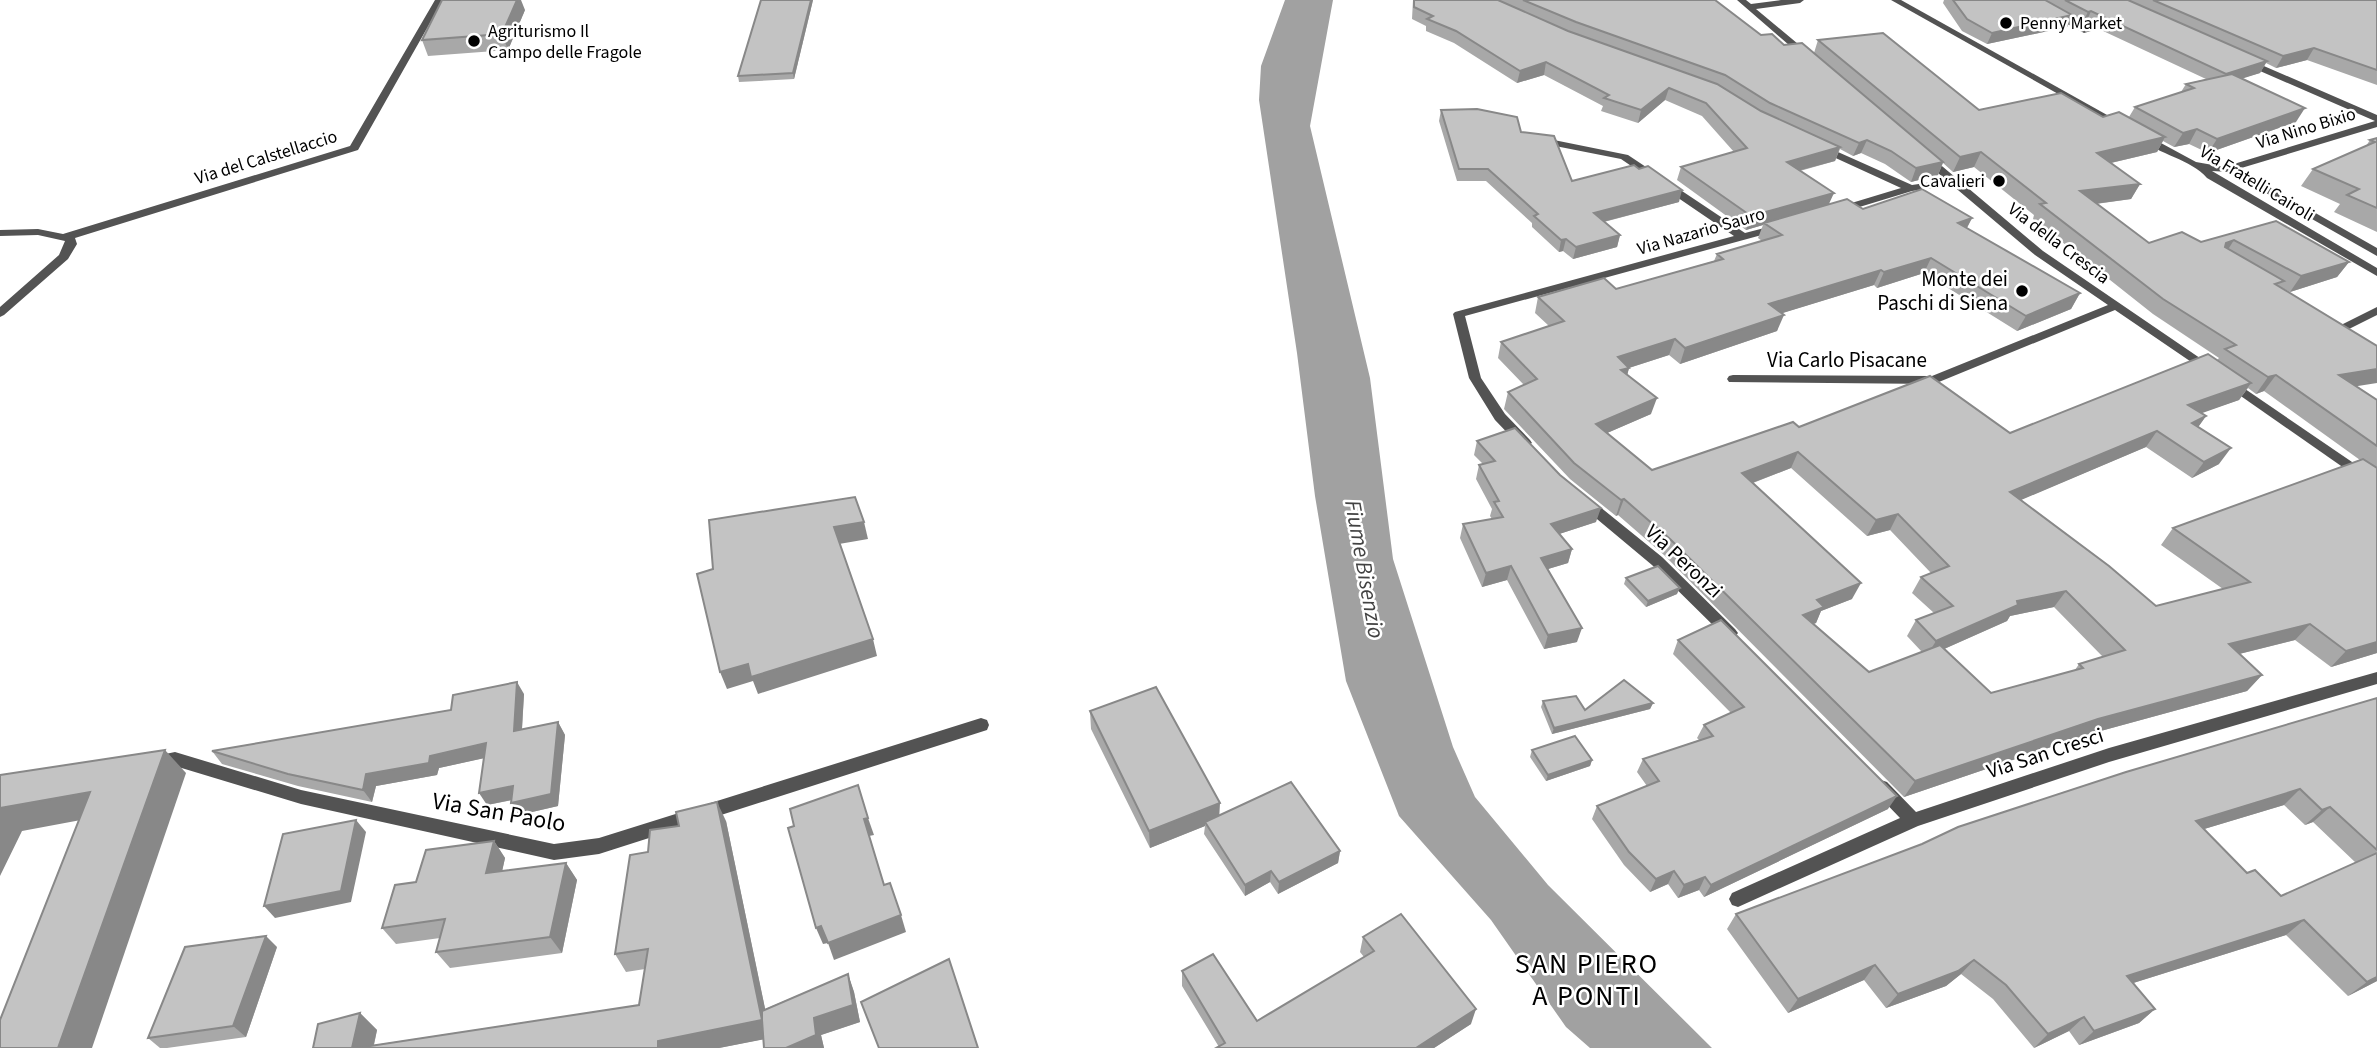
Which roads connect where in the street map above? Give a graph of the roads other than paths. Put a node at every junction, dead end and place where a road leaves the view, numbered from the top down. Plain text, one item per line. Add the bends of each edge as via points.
1 (439, 0) edge
2 (1800, 0) edge
3 (1895, 0) edge
4 (2027, 0) edge
5 (1745, 4) edge
6 (2087, 31) edge
7 (2242, 59) edge
8 (2019, 61) dead end
9 (1813, 62) edge
10 (2008, 63) junction
11 (2377, 122) edge
12 (1526, 137) edge
13 (1811, 143) edge
14 (1916, 149) edge
15 (2204, 168) junction
16 (2231, 169) junction
17 (1953, 182) junction
18 (1911, 188) junction
19 (1821, 215) edge
20 (1795, 223) edge
21 (0, 233) edge
22 (65, 237) junction
23 (1743, 237) junction
24 (2377, 253) edge
25 (2377, 273) edge
26 (2115, 306) junction
27 (2377, 311) edge
28 (0, 313) edge
29 (2329, 321) edge
30 (2341, 328) junction
31 (2377, 361) edge
32 (1733, 379) dead end
33 (1536, 455) edge
34 (2377, 486) edge
35 (1574, 493) edge
36 (1745, 649) edge
37 (2377, 678) edge
38 (981, 725) dead end
39 (135, 765) edge
40 (1868, 773) edge
41 (1913, 820) junction
42 (1738, 899) dead end

1 - 22 street, Via del Calstellaccio via 354,148
2 - 5 street
3 - 10 street, Via Fratelli Cairoli
4 - 6 street
5 - 9 street
7 - 11 street
8 - 10 street
10 - 15 street, Via Fratelli Cairoli
11 - 16 street, Via Nino Bixio
12 - 23 street via 1623,157
13 - 18 street
14 - 17 street, Via della Crescia
15 - 16 street, Via Nino Bixio
15 - 25 street, Via Fratelli Cairoli
16 - 24 street, Via Fratelli Cairoli
17 - 18 street
17 - 26 street, Via della Crescia via 2039,253
18 - 19 street
20 - 23 street, Via Nazario Sauro
21 - 22 street
22 - 28 street via 71,244 64,257
23 - 33 street, Via Nazario Sauro via 1459,314 1475,378 1500,418
26 - 32 street, Via Carlo Pisacane via 1934,380
26 - 34 street, Via della Crescia
27 - 30 street
29 - 30 street
30 - 31 street
35 - 36 street, Via Peronzi via 1657,561
37 - 41 street, Via San Cresci via 2109,755
38 - 39 street, Via San Paolo via 599,846 554,852 301,797 175,759
40 - 41 street
41 - 42 street, Via San Cresci

